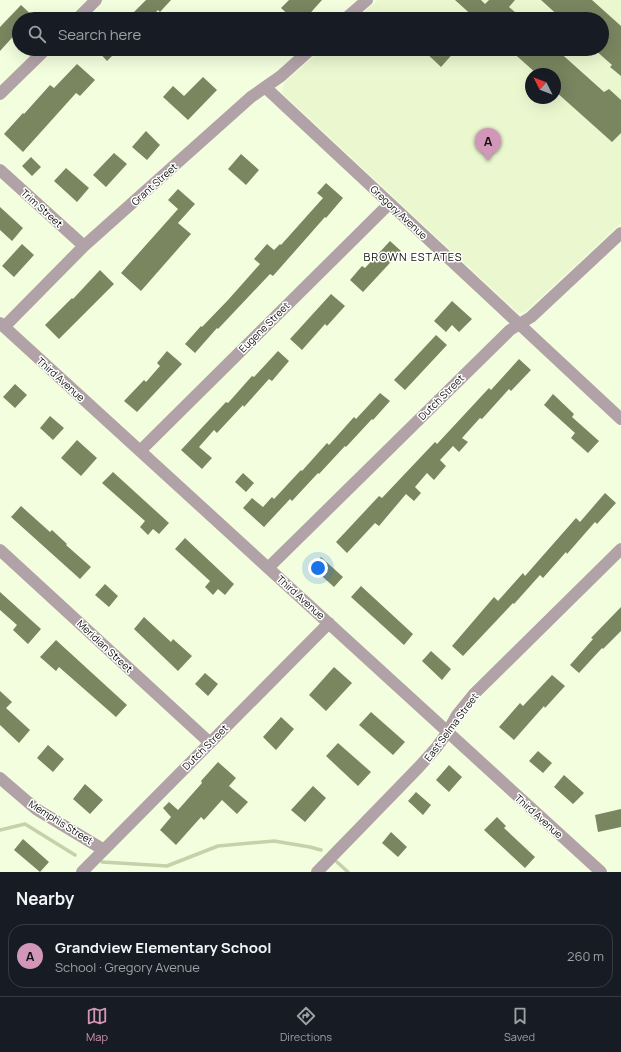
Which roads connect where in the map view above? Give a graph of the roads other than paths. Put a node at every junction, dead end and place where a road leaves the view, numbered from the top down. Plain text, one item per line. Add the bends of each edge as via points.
1 (96, 0) edge
2 (367, 0) edge
3 (83, 12) edge
4 (353, 12) edge
5 (39, 56) edge
6 (303, 56) edge
7 (265, 87) junction
8 (0, 94) edge
9 (0, 170) edge
10 (389, 204) junction
11 (621, 233) edge
12 (84, 246) junction
13 (519, 324) junction
14 (2, 325) edge
15 (621, 419) edge
16 (140, 451) junction
17 (621, 549) edge
18 (0, 550) edge
19 (268, 568) junction
20 (329, 623) junction
21 (447, 733) junction
22 (209, 742) junction
23 (0, 778) edge
24 (104, 850) junction
25 (82, 872) edge
26 (317, 872) edge
27 (601, 872) edge

1 - 3 street
2 - 4 street
5 - 8 street
6 - 7 street, Grant Street
7 - 10 street, Gregory Avenue
7 - 12 street, Grant Street
9 - 12 street, Trim Street
10 - 13 street, Gregory Avenue
10 - 16 street, Eugene Street
11 - 13 street, Dutch Street via 531,317
12 - 14 street, Grant Street
13 - 15 street, Gregory Avenue
13 - 19 street, Dutch Street via 504,335
14 - 16 street, Third Avenue
16 - 19 street, Third Avenue
17 - 21 street, East Selma Street via 474,694 456,715
18 - 22 street, Meridian Street
19 - 20 street, Third Avenue
20 - 21 street, Third Avenue
20 - 22 street, Dutch Street
21 - 26 street, East Selma Street via 418,768
21 - 27 street, Third Avenue
22 - 24 street, Dutch Street
23 - 24 street, Memphis Street via 36,809
24 - 25 street, Dutch Street

